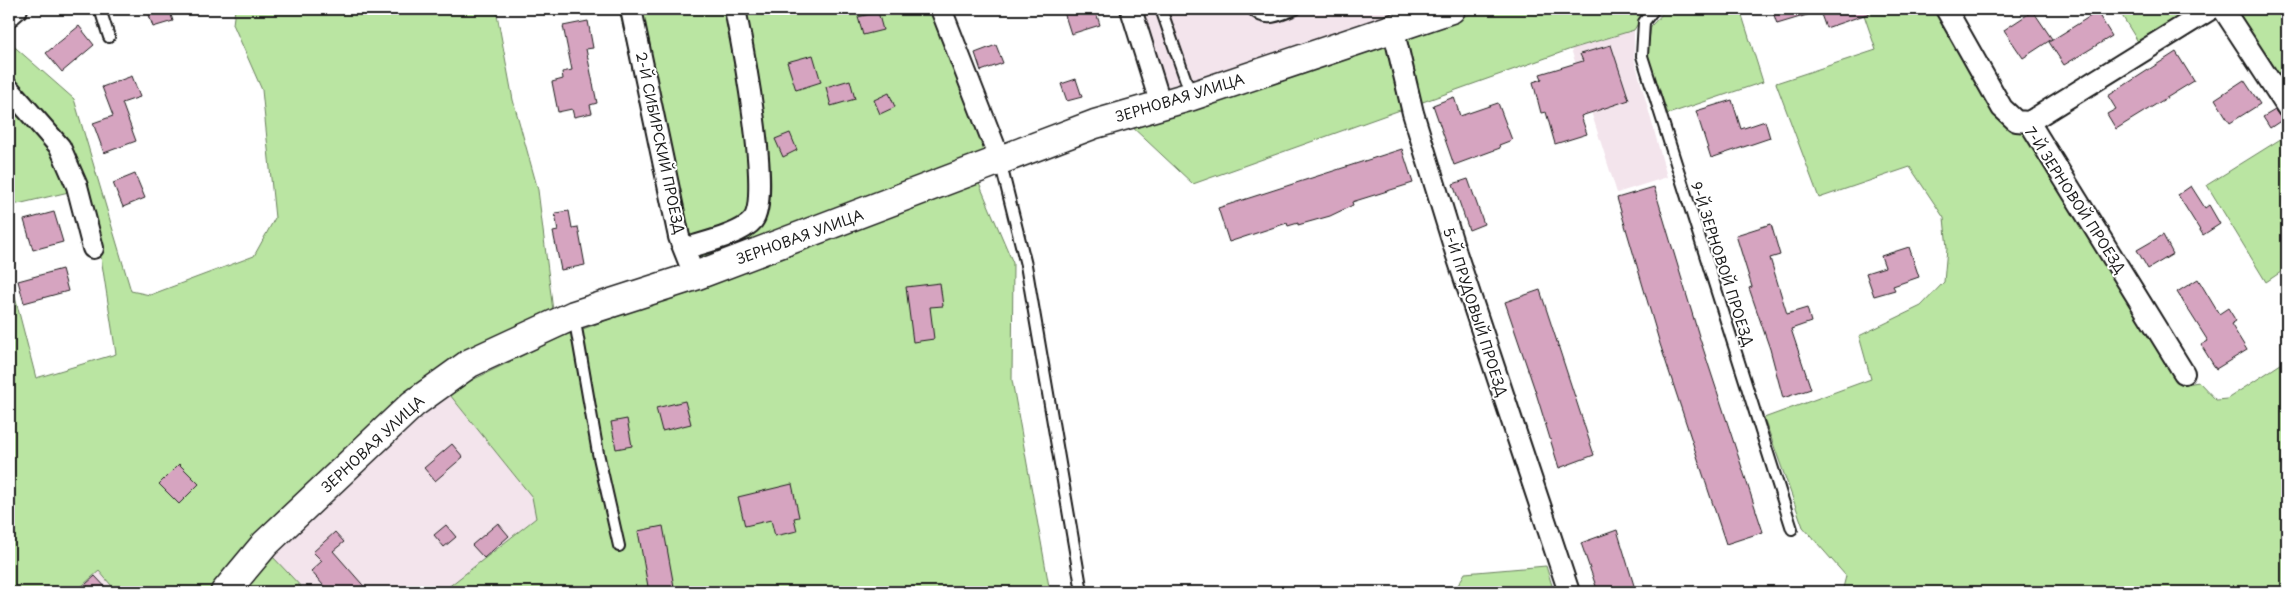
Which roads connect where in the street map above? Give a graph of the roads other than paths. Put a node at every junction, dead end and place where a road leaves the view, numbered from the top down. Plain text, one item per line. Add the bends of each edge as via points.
1 (17, 9) edge
2 (100, 9) edge
3 (631, 9) edge
4 (735, 9) edge
5 (941, 9) edge
6 (1131, 9) edge
7 (1161, 9) edge
8 (1252, 9) edge
9 (1296, 9) edge
10 (1451, 9) edge
11 (1654, 9) edge
12 (1946, 9) edge
13 (2210, 9) edge
14 (2223, 9) edge
15 (9, 16) edge
16 (1393, 28) junction
17 (109, 37) dead end
18 (9, 89) edge
19 (1192, 96) junction
20 (1161, 105) junction
21 (2287, 107) edge
22 (2029, 122) junction
23 (1000, 160) junction
24 (93, 248) dead end
25 (684, 249) junction
26 (694, 276) junction
27 (574, 315) junction
28 (2184, 373) dead end
29 (1792, 529) dead end
30 (619, 546) dead end
31 (225, 592) edge
32 (1082, 592) edge
33 (1569, 592) edge

1 - 15 street
2 - 17 lane
3 - 25 street, 2-Й СИБИРСКИЙ ПРОЕЗД
4 - 25 street via 760,179 759,207 754,220 742,229
5 - 23 street
6 - 20 street
7 - 19 lane
8 - 9 lane via 1258,16 1270,19
10 - 16 street, ЗЕРНОВАЯ УЛИЦА
11 - 29 lane, 9-Й ЗЕРНОВОЙ ПРОЕЗД via 1644,22 1642,56
12 - 22 street, 7-Й ЗЕРНОВОЙ ПРОЕЗД via 2002,108 2016,120
13 - 22 street
14 - 21 street
16 - 19 street, ЗЕРНОВАЯ УЛИЦА
16 - 33 street, 5-Й ПРУДОВЫЙ ПРОЕЗД via 1413,113 1464,278
18 - 24 street via 60,147 78,186
19 - 20 street, ЗЕРНОВАЯ УЛИЦА
20 - 23 street, ЗЕРНОВАЯ УЛИЦА via 1095,124
22 - 28 street, 7-Й ЗЕРНОВОЙ ПРОЕЗД
23 - 26 street, ЗЕРНОВАЯ УЛИЦА
23 - 32 lane via 1026,265
25 - 26 street, 2-Й СИБИРСКИЙ ПРОЕЗД
26 - 27 street, ЗЕРНОВАЯ УЛИЦА
27 - 30 lane via 598,454
27 - 31 street, ЗЕРНОВАЯ УЛИЦА via 470,363 413,404 266,544

